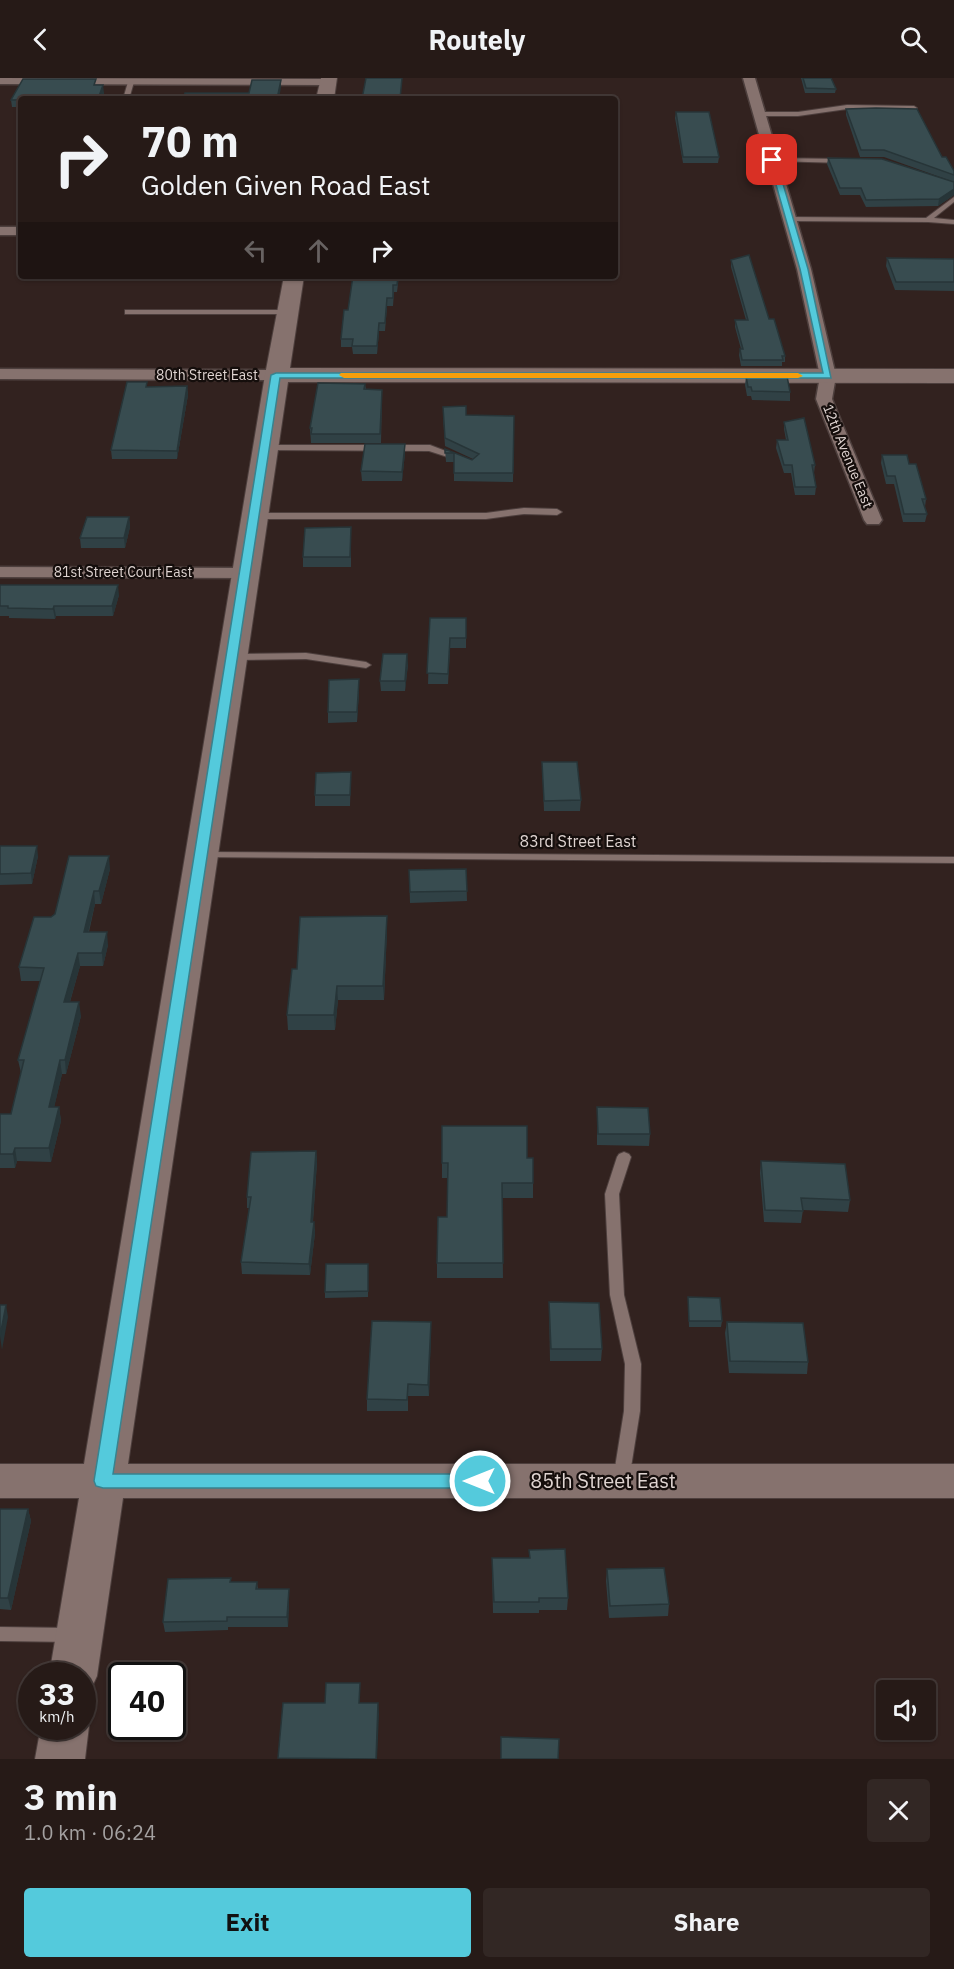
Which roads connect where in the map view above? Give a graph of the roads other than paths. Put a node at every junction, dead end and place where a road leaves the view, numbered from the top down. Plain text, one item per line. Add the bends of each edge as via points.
1 (749, 78) edge
2 (199, 80) edge
3 (0, 81) edge
4 (131, 82) junction
5 (327, 86) edge
6 (127, 96) edge
7 (914, 108) edge
8 (759, 114) junction
9 (772, 160) junction
10 (859, 161) edge
11 (954, 199) edge
12 (789, 219) junction
13 (928, 220) junction
14 (954, 222) edge
15 (0, 231) edge
16 (18, 231) edge
17 (294, 279) edge
18 (128, 312) dead end
19 (288, 312) junction
20 (0, 374) edge
21 (276, 375) junction
22 (828, 376) junction
23 (954, 376) edge
24 (265, 448) junction
25 (473, 463) edge
26 (557, 512) dead end
27 (254, 516) junction
28 (873, 520) dead end
29 (0, 572) edge
30 (245, 573) junction
31 (232, 657) junction
32 (366, 665) dead end
33 (201, 855) junction
34 (954, 860) edge
35 (624, 1157) dead end
36 (0, 1480) edge
37 (954, 1480) edge
38 (103, 1481) junction
39 (621, 1481) junction
40 (0, 1634) edge
41 (76, 1655) edge
42 (63, 1740) edge
43 (60, 1759) edge

1 - 8 street, 12th Avenue East
2 - 4 street
2 - 5 street
3 - 4 street
4 - 6 lane
7 - 8 lane via 847,107 798,114
8 - 9 street, 12th Avenue East
9 - 10 lane
9 - 12 street, 12th Avenue East
11 - 13 lane
12 - 13 lane
12 - 22 street, 12th Avenue East
13 - 14 lane
15 - 16 street
17 - 19 street
18 - 19 lane
19 - 21 street
20 - 21 street, 80th Street East
21 - 22 street, 80th Street East
21 - 24 street
22 - 23 street, 80th Street East
22 - 28 street, 12th Avenue East via 824,399
24 - 25 lane via 430,448
24 - 27 street
26 - 27 lane via 486,516
27 - 30 street
29 - 30 street, 81st Street Court East
30 - 31 street
31 - 32 lane via 306,656
31 - 33 street
33 - 34 lane, 83rd Street East
33 - 38 street
35 - 39 lane via 612,1194 617,1295 633,1364 632,1411
36 - 38 street, 85th Street East
37 - 39 street, 85th Street East
38 - 39 street, 85th Street East
38 - 41 street
40 - 41 lane
42 - 43 street

